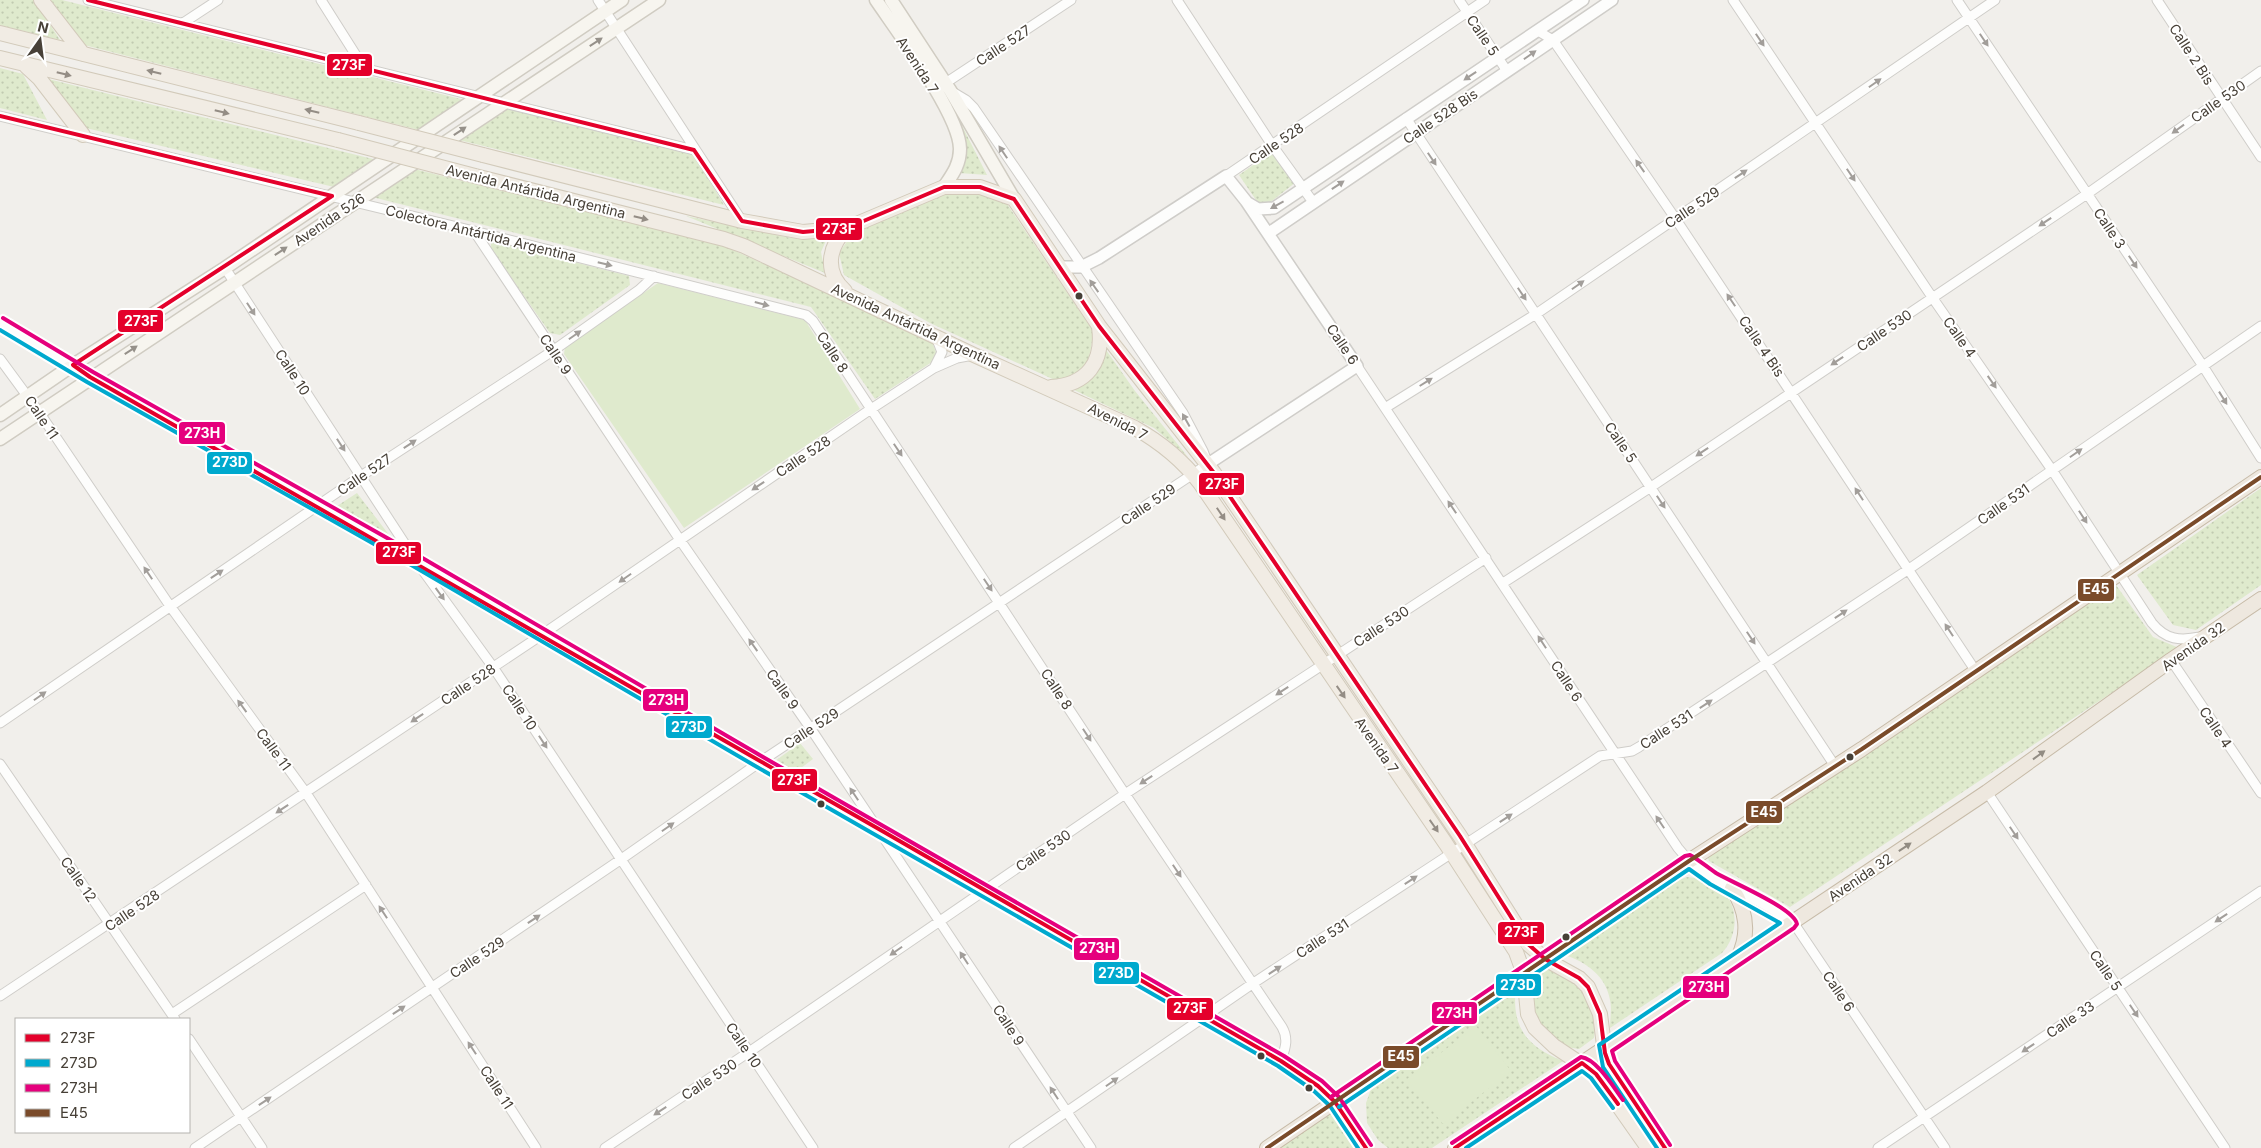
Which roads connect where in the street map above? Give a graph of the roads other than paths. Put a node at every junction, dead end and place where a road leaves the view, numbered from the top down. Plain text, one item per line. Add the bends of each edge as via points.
1 (41, 0) edge
2 (88, 0) edge
3 (218, 0) edge
4 (321, 0) edge
5 (598, 0) edge
6 (622, 0) edge
7 (659, 0) edge
8 (876, 0) edge
9 (891, 0) edge
10 (1071, 0) edge
11 (1177, 0) edge
12 (1460, 0) edge
13 (1485, 0) edge
14 (1583, 0) edge
15 (1612, 0) edge
16 (1733, 0) edge
17 (1957, 0) edge
18 (1995, 0) edge
19 (2158, 0) edge
20 (605, 11) junction
21 (1467, 12) junction
22 (1969, 18) junction
23 (183, 23) junction
24 (617, 28) junction
25 (1538, 30) junction
26 (0, 33) edge
27 (1552, 40) junction
28 (84, 54) junction
29 (1498, 57) junction
30 (0, 58) edge
31 (24, 64) junction
32 (364, 68) junction
33 (1507, 71) junction
34 (2261, 71) edge
35 (944, 88) junction
36 (481, 96) junction
37 (2221, 98) junction
38 (504, 102) junction
39 (0, 116) edge
40 (1406, 118) junction
41 (1816, 124) junction
42 (1415, 133) junction
43 (84, 135) junction
44 (1272, 145) junction
45 (694, 150) junction
46 (2261, 158) edge
47 (1226, 176) junction
48 (944, 186) junction
49 (1302, 188) junction
50 (2087, 194) junction
51 (332, 196) junction
52 (1014, 199) junction
53 (1246, 201) junction
54 (354, 202) junction
55 (1313, 202) junction
56 (1676, 218) junction
57 (742, 221) junction
58 (847, 228) junction
59 (474, 231) junction
60 (1269, 234) junction
61 (1081, 266) junction
62 (225, 268) junction
63 (1059, 268) junction
64 (654, 276) junction
65 (234, 283) junction
66 (847, 294) junction
67 (1932, 296) junction
68 (1536, 314) junction
69 (813, 321) joint
70 (0, 323) edge
71 (1099, 326) junction
72 (2261, 326) edge
73 (936, 337) junction
74 (554, 350) junction
75 (974, 354) junction
76 (0, 358) edge
77 (73, 365) junction
78 (1357, 366) junction
79 (2203, 366) junction
80 (934, 368) junction
81 (90, 377) junction
82 (1050, 388) junction
83 (1792, 392) junction
84 (28, 396) junction
85 (1385, 408) junction
86 (871, 409) junction
87 (39, 412) junction
88 (0, 415) edge
89 (0, 439) edge
90 (2261, 458) edge
91 (1208, 464) junction
92 (2052, 470) junction
93 (1193, 474) junction
94 (361, 476) junction
95 (2261, 477) edge
96 (1651, 487) junction
97 (318, 505) junction
98 (680, 540) junction
99 (1486, 558) junction
100 (416, 561) junction
101 (1909, 569) junction
102 (2119, 573) junction
103 (1503, 583) junction
104 (2261, 599) edge
105 (1000, 602) junction
106 (170, 606) junction
107 (543, 634) junction
108 (2208, 635) junction
109 (1337, 655) junction
110 (2171, 660) junction
111 (1768, 663) junction
112 (1322, 664) junction
113 (493, 667) junction
114 (1976, 670) junction
115 (0, 723) edge
116 (811, 729) junction
117 (1614, 753) junction
118 (760, 762) junction
119 (0, 764) edge
120 (1835, 766) junction
121 (1987, 792) junction
122 (306, 793) junction
123 (2261, 793) edge
124 (1125, 794) junction
125 (878, 829) junction
126 (1465, 845) junction
127 (1451, 854) junction
128 (620, 860) junction
129 (1689, 861) junction
130 (366, 885) junction
131 (1732, 888) junction
132 (983, 890) junction
133 (2261, 891) edge
134 (940, 921) junction
135 (1792, 923) junction
136 (110, 924) junction
137 (1738, 958) junction
138 (1545, 959) junction
139 (1524, 974) junction
140 (1252, 984) junction
141 (432, 987) junction
142 (2118, 987) junction
143 (0, 996) edge
144 (174, 1017) edge
145 (1205, 1017) junction
146 (190, 1040) edge
147 (1604, 1048) junction
148 (749, 1052) junction
149 (1281, 1061) junction
150 (1582, 1063) junction
151 (1335, 1102) junction
152 (1067, 1113) junction
153 (242, 1117) junction
154 (1924, 1117) junction
155 (195, 1148) edge
156 (262, 1148) edge
157 (536, 1148) edge
158 (605, 1148) edge
159 (813, 1148) edge
160 (1014, 1148) edge
161 (1091, 1148) edge
162 (1267, 1148) edge
163 (1366, 1148) edge
164 (1455, 1148) edge
165 (1648, 1148) edge
166 (1665, 1148) edge
167 (1878, 1148) edge
168 (1945, 1148) edge
169 (2226, 1148) edge

1 - 28 main road
2 - 23 street
3 - 23 street
4 - 32 street
5 - 20 street
6 - 20 main road, Avenida 526
7 - 24 main road, Avenida 526
8 - 35 main road, Avenida 7
9 - 35 main road, Avenida 7
10 - 35 street, Calle 527
11 - 44 street
12 - 21 street, Calle 5
13 - 21 street, Calle 528
14 - 25 street, Calle 528 Bis
15 - 27 street, Calle 528 Bis
16 -> 41 street, Calle 4
17 - 22 street, Calle 3
18 - 22 street, Calle 529
19 - 37 street, Calle 2 Bis
20 - 24 street
20 - 36 main road, Avenida 526
21 - 29 street, Calle 5
21 - 44 street, Calle 528
41 -> 22 street, Calle 529
22 -> 50 street, Calle 3
23 - 32 street
38 -> 24 main road, Avenida 526
24 - 45 street
25 - 27 street, Calle 4 Bis
25 - 29 street, Calle 528 Bis
26 - 28 main road, Avenida Antártida Argentina
33 -> 27 street, Calle 528 Bis
56 -> 27 street, Calle 4 Bis
57 -> 28 main road, Avenida Antártida Argentina, bridge
29 - 33 street, Calle 5
29 -> 40 street, Calle 528 Bis
30 - 31 main road, Avenida Antártida Argentina
31 - 43 main road
31 -> 66 main road, Avenida Antártida Argentina, bridge via 724,239
32 - 36 street
33 - 42 street, Calle 528 Bis
34 - 37 street, Calle 530
35 - 48 main road, Avenida 7 via 960,149 956,170
35 - 52 main road, Avenida 7
61 -> 35 street, Avenida 7 via 974,108
36 - 38 street
36 - 51 main road, Avenida 526
37 - 46 street, Calle 2 Bis
37 -> 50 street, Calle 530
38 - 45 street
54 -> 38 main road, Avenida 526
39 - 43 street, Colectora Antártida Argentina
40 - 42 street, Calle 5
40 - 49 street, Calle 528 Bis
56 -> 41 street, Calle 529
41 -> 67 street, Calle 4
55 -> 42 street, Calle 528 Bis
42 -> 68 street, Calle 5
43 - 51 street, Colectora Antártida Argentina
44 - 47 street, Calle 528
44 - 49 street
45 - 57 street
47 - 53 street, Calle 6
47 - 61 street, Calle 528 via 1099,258
48 - 52 main road, Avenida Antártida Argentina via 980,187
48 - 58 main road, Avenida Antártida Argentina
49 -> 53 street, Calle 528 Bis via 1274,208 1258,209
49 - 55 street
50 -> 67 street, Calle 530
50 -> 79 street, Calle 3
51 - 54 street, Colectora Antártida Argentina
51 - 62 main road, Avenida 526
52 - 63 main road, Avenida 7
53 - 60 street, Calle 6
54 - 59 street, Colectora Antártida Argentina
65 -> 54 main road, Avenida 526
55 - 60 street, Calle 528 Bis
68 -> 56 street, Calle 529
83 -> 56 street, Calle 4 Bis
57 - 58 main road, Avenida Antártida Argentina via 803,232
58 - 66 main road via 832,248 830,261 832,274
59 -> 64 street, Colectora Antártida Argentina
59 - 74 street, Calle 9
60 - 78 street, Calle 6
61 - 63 street, Calle 528
91 -> 61 street, Avenida 7 via 1182,413
62 - 65 street, Calle 10
62 - 77 main road, Avenida 526
63 - 71 main road, Avenida 7
64 -> 69 street, Colectora Antártida Argentina via 806,315
74 -> 64 street, Calle 527
81 -> 65 main road, Avenida 526
65 -> 94 street, Calle 10
66 - 73 main road, Avenida Antártida Argentina
67 -> 83 street, Calle 530
67 -> 92 street, Calle 4
85 -> 68 street, Calle 529
68 - 96 street, Calle 5
69 - 86 street, Calle 8
70 - 77 street
71 - 82 main road via 1099,352 1086,375 1063,387
71 - 91 main road, Avenida 7
72 - 79 street, Calle 531
73 - 75 main road, Avenida Antártida Argentina
73 - 80 street via 942,352
94 -> 74 street, Calle 527
74 - 98 street, Calle 9
75 - 80 street, Calle 528
75 - 82 main road, Avenida Antártida Argentina
76 - 84 street, Calle 11
77 - 81 street
77 - 84 main road, Avenida 526
78 - 85 street, Calle 6
78 - 91 street, Calle 529
79 -> 90 street, Calle 3
92 -> 79 street, Calle 531
80 - 86 street, Calle 528
81 - 87 main road, Avenida 526
81 - 97 street
82 - 93 main road, Avenida 7 via 1146,434
83 -> 96 street, Calle 530
101 -> 83 street, Calle 4 Bis
84 - 87 street, Calle 11
84 - 88 main road, Avenida 526
99 -> 85 street, Calle 6
86 -> 98 street, Calle 528
86 -> 105 street, Calle 8
87 - 89 main road, Avenida 526
106 -> 87 street, Calle 11
91 - 93 street, Calle 529
91 - 109 main road, Avenida 7
92 - 101 street, Calle 531
92 -> 102 street, Calle 4
93 - 105 street, Calle 529
93 -> 112 main road, Avenida 7
94 - 97 street, Calle 527
94 - 100 street, Calle 10
95 - 102 highway
96 - 103 street, Calle 530
96 -> 111 street, Calle 5
97 - 100 street
106 -> 97 street, Calle 527
98 -> 107 street, Calle 528
116 -> 98 street, Calle 9
99 - 103 street, Calle 6
99 - 109 street, Calle 530
100 - 107 street
100 -> 113 street, Calle 10
111 -> 101 street, Calle 531
114 -> 101 street, Calle 4 Bis
102 - 108 street, Calle 4 via 2158,631 2177,640
102 - 114 highway
117 -> 103 street, Calle 6
104 - 108 highway, Avenida 32
105 - 116 street, Calle 529
105 -> 124 street, Calle 8
115 -> 106 street, Calle 527
122 -> 106 street, Calle 11
107 - 113 street, Calle 528
107 - 118 street
108 - 110 highway, Avenida 32
109 - 112 street, Calle 530
109 - 126 main road, Avenida 7
121 -> 110 highway, Avenida 32
110 - 123 street, Calle 4
117 -> 111 street, Calle 531 via 1639,747
111 - 120 street, Calle 5
112 -> 124 street, Calle 530
112 -> 127 main road, Avenida 7
113 -> 122 street, Calle 528
113 -> 128 street, Calle 10
114 - 120 highway
116 - 118 street, Calle 529
125 -> 116 street, Calle 9
126 -> 117 street, Calle 531 via 1600,756
129 -> 117 street, Calle 6
118 - 125 street
128 -> 118 street, Calle 529
119 - 136 street, Calle 12
120 - 129 highway
135 -> 121 highway, Avenida 32
121 -> 142 street, Calle 5
122 - 130 street, Calle 11
122 -> 136 street, Calle 528
124 - 132 street, Calle 530
124 -> 140 street, Calle 8
125 - 132 street
125 - 134 street, Calle 9
126 - 127 street, Calle 531
126 - 138 main road, Avenida 7 via 1528,944
127 - 139 main road, Avenida 7 via 1516,952
140 -> 127 street, Calle 531
141 -> 128 street, Calle 529
128 - 148 street, Calle 10
129 - 131 street, Calle 6
129 - 138 highway
141 -> 130 street, Calle 11
130 - 144 street
131 - 135 street, Calle 6
131 - 137 highway via 1742,906 1746,924
132 - 134 street, Calle 530
132 - 145 street
133 -> 142 street, Calle 33
134 -> 148 street, Calle 530
152 -> 134 street, Calle 9
135 - 137 highway, Avenida 32
135 - 154 street, Calle 6
136 - 143 street, Calle 528
136 - 144 street, Calle 12
137 - 147 highway, Avenida 32
138 - 139 highway
138 - 147 main road, Avenida 7 via 1569,971 1588,987 1600,1014
139 - 150 main road, Avenida 7 via 1528,1014 1535,1028 1554,1046
139 - 151 highway
140 - 145 street, Calle 531
140 - 149 street, Calle 8 via 1286,1034
153 -> 141 street, Calle 529
157 -> 141 street, Calle 11
142 -> 154 street, Calle 33
142 -> 169 street, Calle 5
145 - 149 street
152 -> 145 street, Calle 531
146 - 153 street
147 - 150 highway, Avenida 32
147 - 166 main road, Avenida 7 via 1609,1064
148 -> 158 street, Calle 530
148 - 159 street, Calle 10
149 - 151 street
150 - 164 highway, Avenida 32
150 - 165 main road, Avenida 7 via 1601,1080
151 - 162 highway
151 - 163 street
152 - 160 street, Calle 531
152 - 161 street, Calle 9
153 - 155 street, Calle 529
153 - 156 street
154 - 167 street, Calle 33
154 - 168 street, Calle 6

